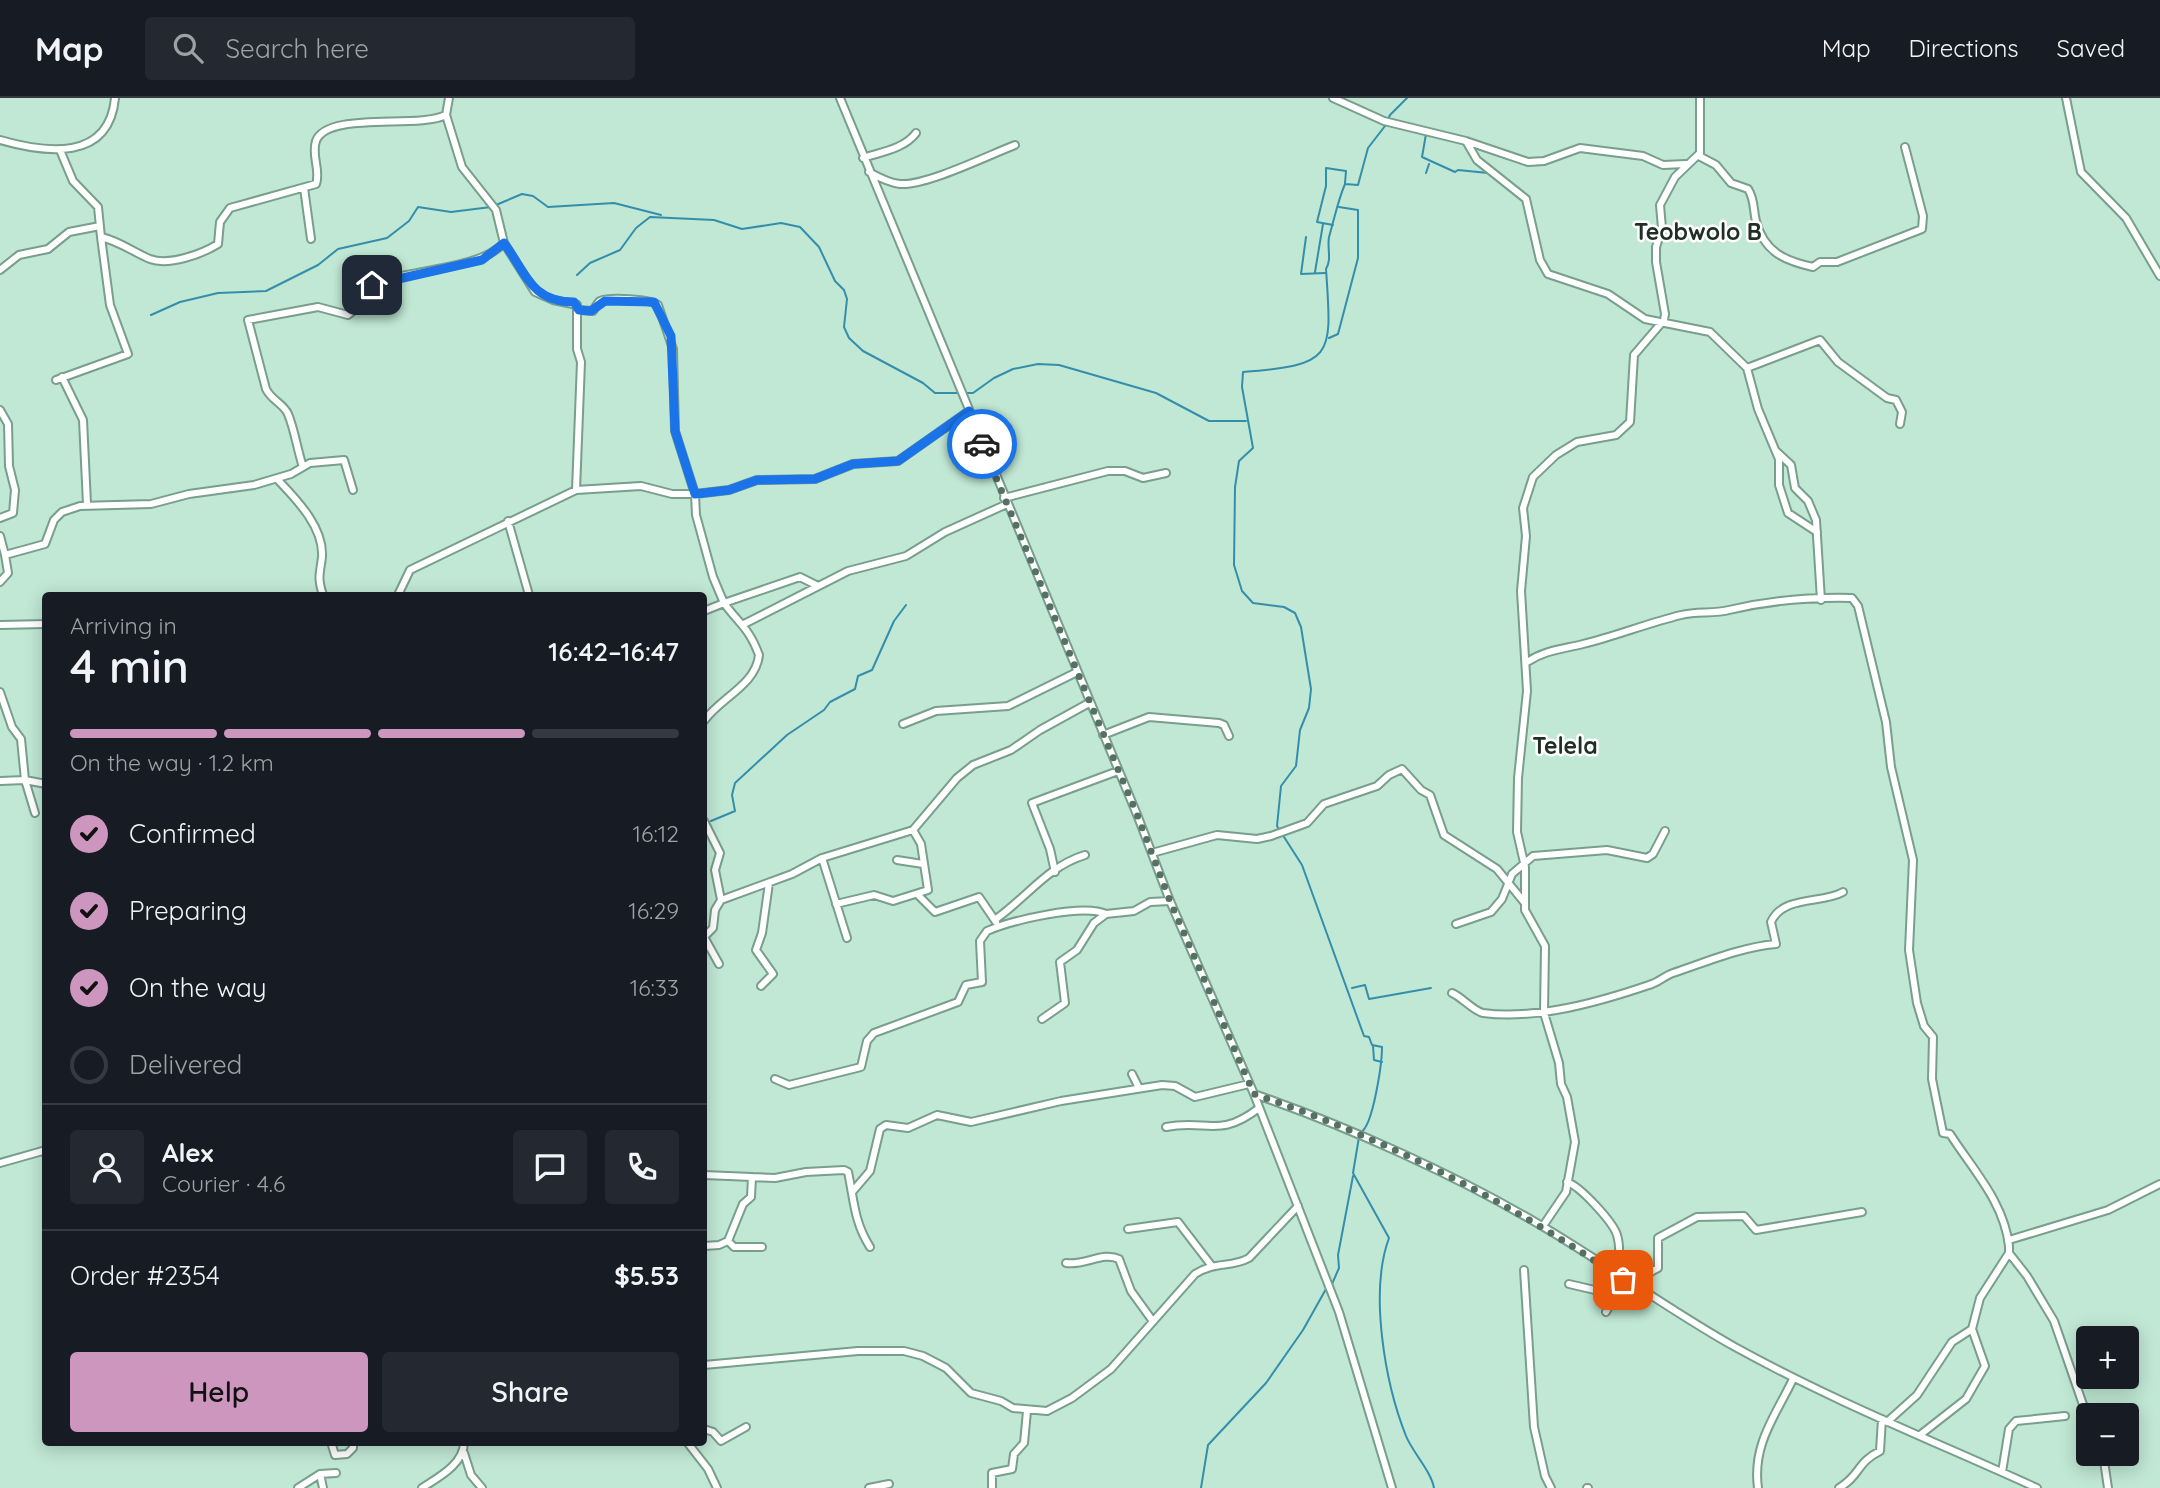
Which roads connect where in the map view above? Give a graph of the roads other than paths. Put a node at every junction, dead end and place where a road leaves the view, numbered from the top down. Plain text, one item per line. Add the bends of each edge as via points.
1 (115, 98) edge
2 (449, 98) edge
3 (840, 98) edge
4 (1333, 98) edge
5 (1700, 98) edge
6 (2066, 98) edge
7 (446, 115) junction
8 (916, 133) dead end
9 (0, 139) edge
10 (1465, 141) junction
11 (1016, 145) dead end
12 (1905, 147) dead end
13 (60, 150) junction
14 (1699, 156) junction
15 (863, 158) junction
16 (1691, 163) junction
17 (869, 172) junction
18 (304, 188) junction
19 (100, 226) junction
20 (101, 237) junction
21 (311, 239) dead end
22 (504, 243) junction
23 (0, 270) edge
24 (2160, 276) edge
25 (579, 310) junction
26 (1664, 320) junction
27 (1747, 368) junction
28 (0, 410) edge
29 (969, 411) junction
30 (1900, 424) dead end
31 (1776, 451) junction
32 (303, 467) junction
33 (1166, 473) dead end
34 (278, 480) junction
35 (576, 489) junction
36 (353, 490) dead end
37 (695, 494) junction
38 (1005, 501) junction
39 (87, 504) junction
40 (0, 518) edge
41 (508, 521) junction
42 (1817, 532) junction
43 (0, 536) edge
44 (5, 555) junction
45 (0, 582) edge
46 (818, 586) junction
47 (322, 592) edge
48 (399, 592) edge
49 (528, 592) edge
50 (1821, 600) junction
51 (724, 603) junction
52 (707, 610) edge
53 (42, 624) edge
54 (744, 624) junction
55 (0, 625) edge
56 (1527, 662) junction
57 (1076, 672) junction
58 (0, 692) edge
59 (1089, 703) junction
60 (707, 718) edge
61 (903, 724) dead end
62 (1103, 735) junction
63 (1228, 736) dead end
64 (1118, 771) junction
65 (25, 780) junction
66 (0, 781) edge
67 (42, 783) edge
68 (35, 813) dead end
69 (707, 827) edge
70 (913, 830) junction
71 (1665, 831) dead end
72 (1152, 853) junction
73 (1085, 855) dead end
74 (822, 858) junction
75 (897, 860) dead end
76 (1524, 863) junction
77 (923, 864) junction
78 (1055, 872) junction
79 (769, 883) junction
80 (1507, 884) junction
81 (1843, 892) dead end
82 (918, 895) junction
83 (720, 900) junction
84 (1170, 901) junction
85 (1524, 902) junction
86 (836, 904) junction
87 (1106, 915) junction
88 (996, 923) junction
89 (1456, 924) dead end
90 (707, 934) edge
91 (846, 938) dead end
92 (707, 942) edge
93 (719, 964) dead end
94 (761, 986) dead end
95 (1452, 993) dead end
96 (1544, 1013) junction
97 (1042, 1019) dead end
98 (1132, 1074) dead end
99 (775, 1079) dead end
100 (1249, 1084) junction
101 (1139, 1088) junction
102 (1254, 1094) junction
103 (1259, 1108) junction
104 (1166, 1127) dead end
105 (42, 1151) edge
106 (0, 1163) edge
107 (707, 1175) edge
108 (752, 1177) junction
109 (1567, 1182) junction
110 (2160, 1184) edge
111 (853, 1191) junction
112 (1298, 1206) junction
113 (1862, 1212) dead end
114 (1543, 1226) junction
115 (1128, 1229) dead end
116 (2008, 1240) junction
117 (728, 1241) junction
118 (707, 1246) edge
119 (762, 1247) dead end
120 (870, 1247) dead end
121 (2008, 1253) junction
122 (1066, 1263) dead end
123 (1211, 1265) junction
124 (1524, 1270) dead end
125 (1617, 1275) junction
126 (1626, 1282) junction
127 (1569, 1284) dead end
128 (1616, 1295) junction
129 (1606, 1312) dead end
130 (1152, 1320) junction
131 (1972, 1329) junction
132 (707, 1365) edge
133 (1793, 1378) junction
134 (2082, 1403) edge
135 (1027, 1411) junction
136 (2065, 1416) dead end
137 (1884, 1421) junction
138 (746, 1427) dead end
139 (707, 1430) edge
140 (1920, 1435) junction
141 (332, 1446) edge
142 (353, 1446) edge
143 (464, 1446) edge
144 (690, 1446) edge
145 (464, 1453) junction
146 (2105, 1466) edge
147 (2001, 1472) junction
148 (337, 1473) dead end
149 (320, 1474) junction
150 (889, 1484) dead end
151 (298, 1488) edge
152 (323, 1488) edge
153 (422, 1488) edge
154 (482, 1488) edge
155 (717, 1488) edge
156 (869, 1488) edge
157 (992, 1488) edge
158 (1392, 1488) edge
159 (1551, 1488) edge
160 (1758, 1488) edge
161 (1839, 1488) edge
162 (2037, 1488) edge
163 (2108, 1488) edge

1 - 13 street via 107,124 94,141
2 - 7 street
3 - 15 street
4 - 10 street via 1384,121
5 - 14 street
6 - 24 street via 2081,173 2126,218
7 - 18 street via 332,126 316,144 316,184
7 - 22 street via 462,167 496,210
8 - 15 street via 910,141
9 - 13 street
10 - 16 street via 1528,162 1580,148 1643,156 1669,165
10 - 26 street via 1477,160 1526,200 1539,260 1548,274 1608,294 1645,319
11 - 17 street via 908,183
12 - 14 street via 1923,216 1922,229 1813,267 1780,258 1758,228 1748,189 1731,183 1716,165
13 - 19 street via 73,181 94,200
14 - 16 street
15 - 17 street
16 - 26 street via 1675,177 1660,205 1662,228 1655,254 1665,299
17 - 29 street
18 - 20 street via 230,208 221,219 218,244 180,258 152,260 119,241
18 - 21 street
19 - 20 street
19 - 23 street via 69,232 48,248 19,255
20 - 39 street via 110,305 128,354 59,379 83,420
22 - 25 street via 536,292 574,302
22 - 32 street via 482,260 399,276 360,289 348,315 318,307 248,320 266,389 288,413
25 - 35 street
25 - 37 street via 593,311 605,301 648,300 658,305 673,349 675,431
26 - 27 street via 1710,332
26 - 56 street via 1634,355 1631,414 1624,431 1569,446 1529,485 1523,508 1526,536 1521,591
27 - 30 street via 1820,340 1839,362 1896,400 1902,412
27 - 31 street
28 - 40 street via 8,424 15,496 13,513
29 - 37 street via 898,461 853,464 815,479 757,480 729,490
29 - 38 street
31 - 42 street via 1791,465 1795,488 1808,501
31 - 42 street via 1786,510
32 - 34 street
32 - 36 street via 346,460
33 - 38 street via 1143,478 1108,471
34 - 39 street via 151,503
34 - 47 street via 297,497 315,530 322,558 317,577
35 - 37 street via 641,486
35 - 41 street
37 - 51 street via 696,514
38 - 46 street via 906,556 848,571
38 - 57 street
39 - 44 street via 62,512 44,544
41 - 48 street via 410,570
41 - 49 street
42 - 50 street
43 - 44 street
44 - 45 street via 8,573
46 - 51 street via 800,578
46 - 54 street
50 - 56 street via 1775,601 1686,614 1556,649
50 - 116 street via 1852,598 1862,615 1913,860 1909,950 1917,1003 1934,1044 1932,1079 1939,1125 1992,1192
51 - 52 street
51 - 54 street
53 - 55 street
54 - 60 street via 759,655 758,663
56 - 76 street via 1517,797 1517,832
57 - 59 street
57 - 61 street via 1008,706 936,711
58 - 65 street via 21,739
59 - 62 street
59 - 70 street via 1011,750 973,765
62 - 63 street via 1149,717 1219,723
62 - 64 street
64 - 72 street
64 - 78 street via 1032,803
65 - 66 street
65 - 67 street
65 - 68 street
69 - 83 street via 720,853 715,870
70 - 74 street
70 - 77 street
71 - 76 street via 1647,858 1589,850 1533,856
72 - 80 street via 1217,835 1271,836 1307,823 1324,804 1377,786 1402,769 1430,795 1444,835 1497,869
72 - 84 street
73 - 78 street
74 - 79 street
74 - 86 street
75 - 77 street
76 - 80 street
76 - 85 street
77 - 82 street via 930,889
78 - 88 street via 1027,890
79 - 83 street
79 - 94 street via 756,950 773,974
80 - 85 street
80 - 89 street via 1491,912
81 - 96 street via 1811,898 1776,915 1771,920 1776,944 1671,973 1654,984 1590,1005
82 - 86 street via 893,901 874,895
82 - 88 street via 935,912 977,896
83 - 90 street via 713,929
84 - 87 street
84 - 100 street
85 - 96 street via 1545,946
86 - 91 street
87 - 88 street via 1097,911
87 - 97 street via 1094,923 1077,950 1062,958 1059,972 1066,1000
88 - 99 street via 981,941 982,982 966,985 958,1002 873,1033 861,1067 789,1085
92 - 93 street
95 - 96 street via 1481,1013
96 - 109 street via 1575,1142
98 - 101 street
100 - 101 street via 1195,1097 1172,1085
100 - 102 street
101 - 111 street via 971,1122 937,1115 908,1128 886,1125 880,1129 870,1171
102 - 103 street
102 - 114 street via 1391,1150
103 - 104 street via 1243,1120 1219,1128
103 - 112 street
105 - 106 street
107 - 108 street
108 - 111 street via 790,1178 806,1172 844,1170
108 - 117 street via 751,1197 743,1204
109 - 114 street via 1565,1194
109 - 125 street via 1581,1189 1615,1230
110 - 116 street via 2108,1210
111 - 120 street via 854,1215
112 - 123 street via 1248,1258
112 - 158 street via 1353,1350
113 - 126 street via 1756,1230 1744,1216 1697,1217 1659,1237 1658,1269
114 - 125 street
115 - 123 street via 1178,1222
116 - 121 street
117 - 118 street
117 - 119 street via 734,1247
121 - 131 street via 1980,1298
121 - 134 street via 2054,1321
122 - 130 street via 1119,1259 1131,1291
123 - 130 street via 1195,1274
124 - 159 street via 1534,1427
125 - 126 street
126 - 128 street
126 - 133 street
127 - 128 street
128 - 129 street
130 - 135 street via 1121,1359 1097,1380 1052,1409
131 - 137 street via 1952,1342 1917,1395
131 - 140 street via 1984,1366 1966,1399
132 - 135 street via 904,1351 946,1368 971,1393
133 - 137 street
133 - 160 street via 1766,1426 1756,1470
135 - 157 street via 1024,1443 1014,1454 1012,1469 992,1473
136 - 147 street via 2016,1421 2009,1429
137 - 140 street
137 - 161 street via 1880,1451 1867,1457 1855,1476
138 - 139 street via 721,1441
140 - 147 street
141 - 142 street via 335,1455 347,1454
143 - 145 street
144 - 155 street
145 - 153 street
145 - 154 street via 471,1475
146 - 163 street
147 - 162 street
148 - 149 street
149 - 151 street
149 - 152 street
150 - 156 street

